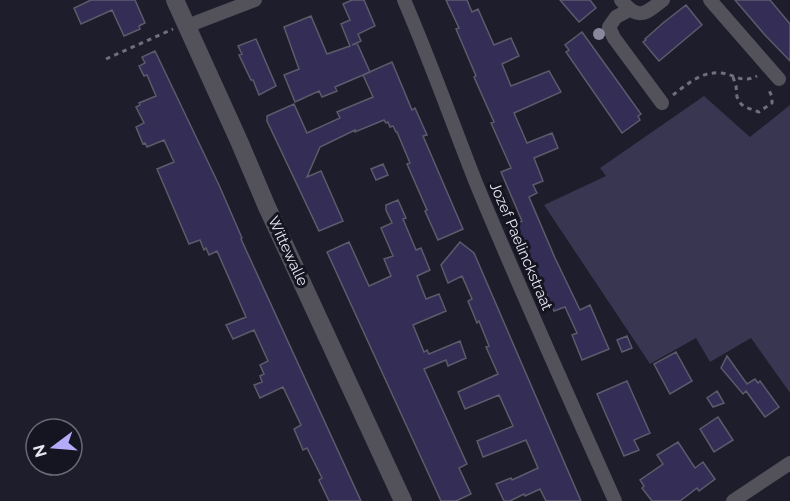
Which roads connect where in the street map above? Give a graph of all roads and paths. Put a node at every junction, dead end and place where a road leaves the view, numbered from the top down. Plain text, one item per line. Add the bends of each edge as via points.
1 (175, 0) edge
2 (255, 0) edge
3 (404, 0) edge
4 (663, 0) edge
5 (710, 0) edge
6 (625, 5) edge
7 (187, 25) junction
8 (106, 59) dead end
9 (768, 67) junction
10 (732, 76) junction
11 (756, 77) junction
12 (779, 79) dead end
13 (759, 81) dead end
14 (765, 86) dead end
15 (662, 103) joint
16 (790, 463) edge
17 (404, 501) edge
18 (615, 501) edge
19 (732, 501) edge

1 - 7 street, Wittewalle
2 - 7 street
3 - 18 street, Jozef Paelinckstraat via 481,194
4 - 6 street via 637,14
5 - 9 street
6 - 15 street via 609,27
7 - 8 path
7 - 17 street, Wittewalle
9 - 11 path
9 - 12 street
10 - 11 path via 746,80
10 - 14 path via 741,104 754,111 772,103
10 - 15 path via 720,73 699,77
11 - 13 path
16 - 19 street

